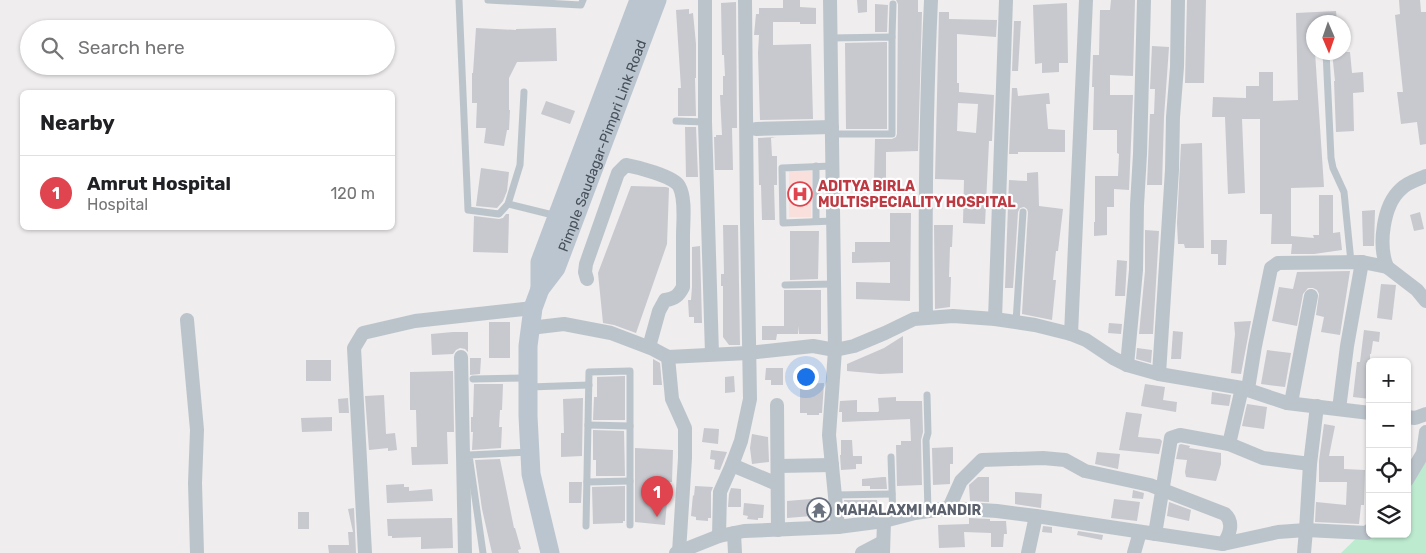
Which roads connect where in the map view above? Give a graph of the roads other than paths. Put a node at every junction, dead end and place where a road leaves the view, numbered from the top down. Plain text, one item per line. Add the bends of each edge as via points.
1 (459, 0) edge
2 (488, 0) edge
3 (583, 0) edge
4 (639, 0) edge
5 (657, 0) edge
6 (705, 0) edge
7 (745, 0) edge
8 (830, 0) edge
9 (931, 0) edge
10 (1006, 0) edge
11 (1086, 0) edge
12 (1144, 0) edge
13 (1178, 0) edge
14 (893, 4) dead end
15 (892, 37) junction
16 (830, 38) junction
17 (1326, 60) edge
18 (524, 92) dead end
19 (676, 122) dead end
20 (705, 122) junction
21 (756, 129) dead end
22 (832, 130) junction
23 (816, 166) junction
24 (832, 166) junction
25 (1426, 176) edge
26 (508, 204) junction
27 (1023, 212) dead end
28 (557, 216) junction
29 (816, 221) junction
30 (833, 221) junction
31 (1356, 262) junction
32 (1386, 267) junction
33 (587, 279) dead end
34 (834, 284) junction
35 (785, 285) dead end
36 (540, 288) junction
37 (1312, 296) dead end
38 (1426, 301) edge
39 (533, 308) junction
40 (926, 318) junction
41 (995, 319) junction
42 (187, 320) dead end
43 (1016, 322) junction
44 (530, 328) junction
45 (1071, 334) junction
46 (649, 347) junction
47 (835, 350) junction
48 (748, 353) junction
49 (712, 354) junction
50 (461, 357) dead end
51 (668, 357) junction
52 (1128, 365) junction
53 (1159, 374) junction
54 (473, 379) dead end
55 (528, 382) junction
56 (589, 385) junction
57 (1245, 389) junction
58 (927, 395) dead end
59 (1291, 403) junction
60 (777, 405) dead end
61 (1316, 406) junction
62 (1339, 410) junction
63 (1366, 413) edge
64 (1426, 414) edge
65 (1411, 418) edge
66 (588, 425) junction
67 (630, 426) junction
68 (1426, 432) edge
69 (1229, 444) junction
70 (530, 452) junction
71 (891, 457) dead end
72 (1310, 464) junction
73 (732, 465) junction
74 (832, 465) junction
75 (778, 466) junction
76 (1411, 473) edge
77 (587, 482) junction
78 (630, 482) junction
79 (777, 484) junction
80 (1162, 489) junction
81 (892, 494) junction
82 (835, 495) junction
83 (950, 508) junction
84 (928, 511) junction
85 (1036, 516) junction
86 (888, 520) junction
87 (630, 525) dead end
88 (586, 526) dead end
89 (838, 527) junction
90 (778, 530) junction
91 (1306, 530) junction
92 (734, 533) junction
93 (1147, 533) junction
94 (1366, 533) edge
95 (719, 536) junction
96 (1223, 544) junction
97 (883, 547) edge
98 (677, 552) edge
99 (197, 553) edge
100 (365, 553) edge
101 (465, 553) edge
102 (483, 553) edge
103 (550, 553) edge
104 (735, 553) edge
105 (862, 553) edge
106 (1028, 553) edge
107 (1134, 553) edge
108 (1304, 553) edge

1 - 26 lane via 468,210 499,214
2 - 3 lane via 581,5
4 - 28 street, Pimple Saudagar-Pimpri Link Road
5 - 36 street, Pimple Saudagar-Pimpri Link Road via 556,268
6 - 20 street
7 - 48 street
8 - 16 street
9 - 40 street via 925,209
10 - 41 street
11 - 45 street
12 - 52 street via 1136,270
13 - 53 street via 1172,170
14 - 15 lane
15 - 16 lane
15 - 22 lane via 892,134
16 - 22 street
17 - 31 lane via 1331,158 1344,192
18 - 26 lane via 520,165
19 - 20 lane
20 - 49 street
21 - 22 street
22 - 24 street
23 - 24 lane
23 - 29 lane
23 - 29 lane via 782,168 783,223
24 - 30 street
25 - 32 street via 1403,187 1390,205 1384,229
26 - 28 lane
27 - 43 lane
28 - 36 street, Pimple Saudagar-Pimpri Link Road via 540,262
29 - 30 lane
30 - 34 street
31 - 32 street
31 - 57 street via 1273,265
31 - 62 street
32 - 38 street via 1417,290
33 - 46 street via 586,264 618,173 626,165 678,184 683,209 683,286 680,294 665,300
34 - 35 lane
34 - 47 street
36 - 39 street, Pimple Saudagar-Pimpri Link Road
37 - 59 street
39 - 44 street, Pimple Saudagar-Pimpri Link Road
39 - 100 street via 414,321 363,333 354,348
40 - 41 street
40 - 47 street via 914,319 862,343
41 - 43 street
42 - 99 street via 197,430
43 - 45 street
44 - 46 street via 564,324 611,333
44 - 55 street, Pimple Saudagar-Pimpri Link Road
45 - 52 street
46 - 51 street
47 - 48 street via 813,346
47 - 74 street via 830,434
48 - 49 street
48 - 73 street via 750,399
49 - 51 street
50 - 101 street
51 - 98 street via 672,399 685,428
52 - 53 street
53 - 57 street
54 - 55 lane
55 - 56 lane
55 - 70 street, Pimple Saudagar-Pimpri Link Road
56 - 66 lane
56 - 67 lane via 589,372 630,371
57 - 59 street
57 - 69 street
58 - 84 lane
59 - 61 street
60 - 75 street
61 - 62 street
61 - 72 street
62 - 63 street
64 - 65 street
66 - 67 lane
66 - 77 lane
67 - 78 lane
68 - 76 street via 1423,453
69 - 72 street via 1263,458
69 - 80 street via 1180,435 1171,438
70 - 102 lane via 469,455
70 - 103 street, Pimple Saudagar-Pimpri Link Road via 531,474
71 - 81 lane
72 - 91 street
73 - 79 street
73 - 95 street via 720,492
74 - 75 street
74 - 82 street
75 - 79 street
77 - 78 lane
77 - 88 lane
78 - 87 lane
79 - 90 street
80 - 83 street via 1085,471 1065,460 982,460 961,481
80 - 93 street
80 - 96 street via 1229,518 1230,529
81 - 82 lane
81 - 86 lane
82 - 89 street
83 - 84 street
83 - 85 street
84 - 86 street
85 - 93 street
85 - 106 street
86 - 89 street
86 - 97 street
89 - 90 street
90 - 92 street
91 - 94 street
91 - 96 street via 1278,532
91 - 108 street
92 - 95 street
92 - 104 street
93 - 96 street
93 - 107 street
95 - 98 street
97 - 105 street

